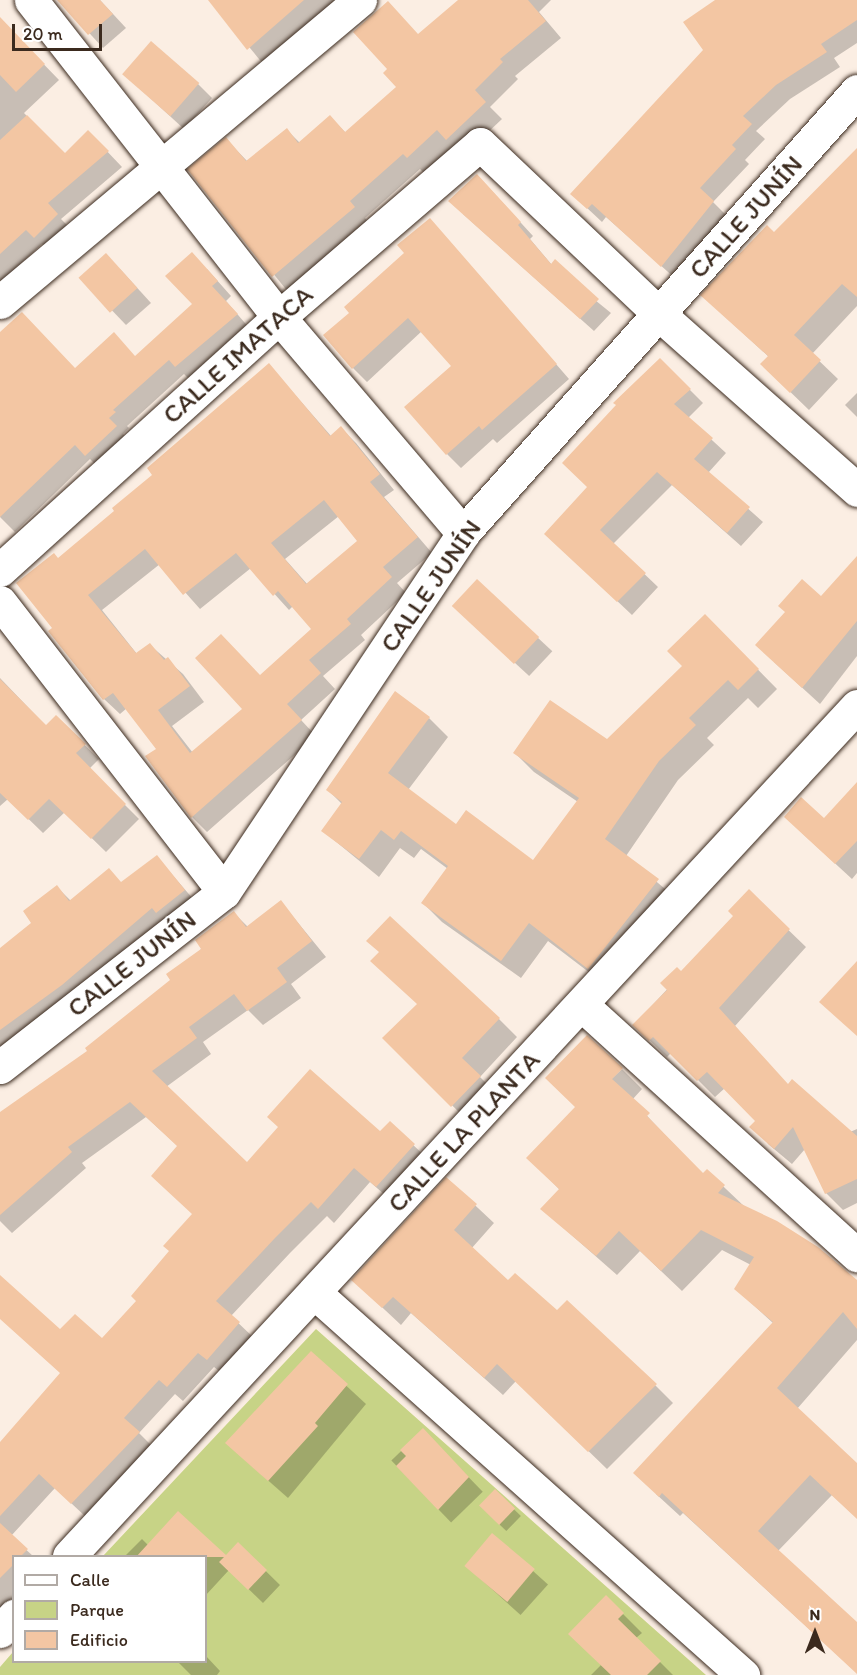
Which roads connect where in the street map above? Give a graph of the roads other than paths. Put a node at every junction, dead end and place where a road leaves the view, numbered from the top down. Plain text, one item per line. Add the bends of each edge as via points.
1 (31, 0) edge
2 (360, 0) edge
3 (857, 91) edge
4 (162, 165) junction
5 (0, 302) edge
6 (660, 314) junction
7 (279, 317) junction
8 (857, 490) edge
9 (463, 533) junction
10 (0, 570) edge
11 (0, 602) edge
12 (857, 706) edge
13 (224, 892) junction
14 (582, 1005) junction
15 (0, 1067) edge
16 (857, 1255) edge
17 (315, 1293) junction
18 (71, 1555) edge
19 (12, 1618) edge
20 (0, 1631) edge
21 (743, 1675) edge

1 - 4 street
2 - 4 street
3 - 6 street, CALLE JUNÍN
4 - 5 street
4 - 7 street
6 - 7 street, CALLE IMATACA via 480,144
6 - 8 street
6 - 9 street, CALLE JUNÍN
7 - 9 street
7 - 10 street, CALLE IMATACA
9 - 13 street, CALLE JUNÍN
11 - 13 street
12 - 14 street, CALLE LA PLANTA
13 - 15 street, CALLE JUNÍN
14 - 16 street
14 - 17 street, CALLE LA PLANTA
17 - 18 street, CALLE LA PLANTA
17 - 21 street
19 - 20 street

